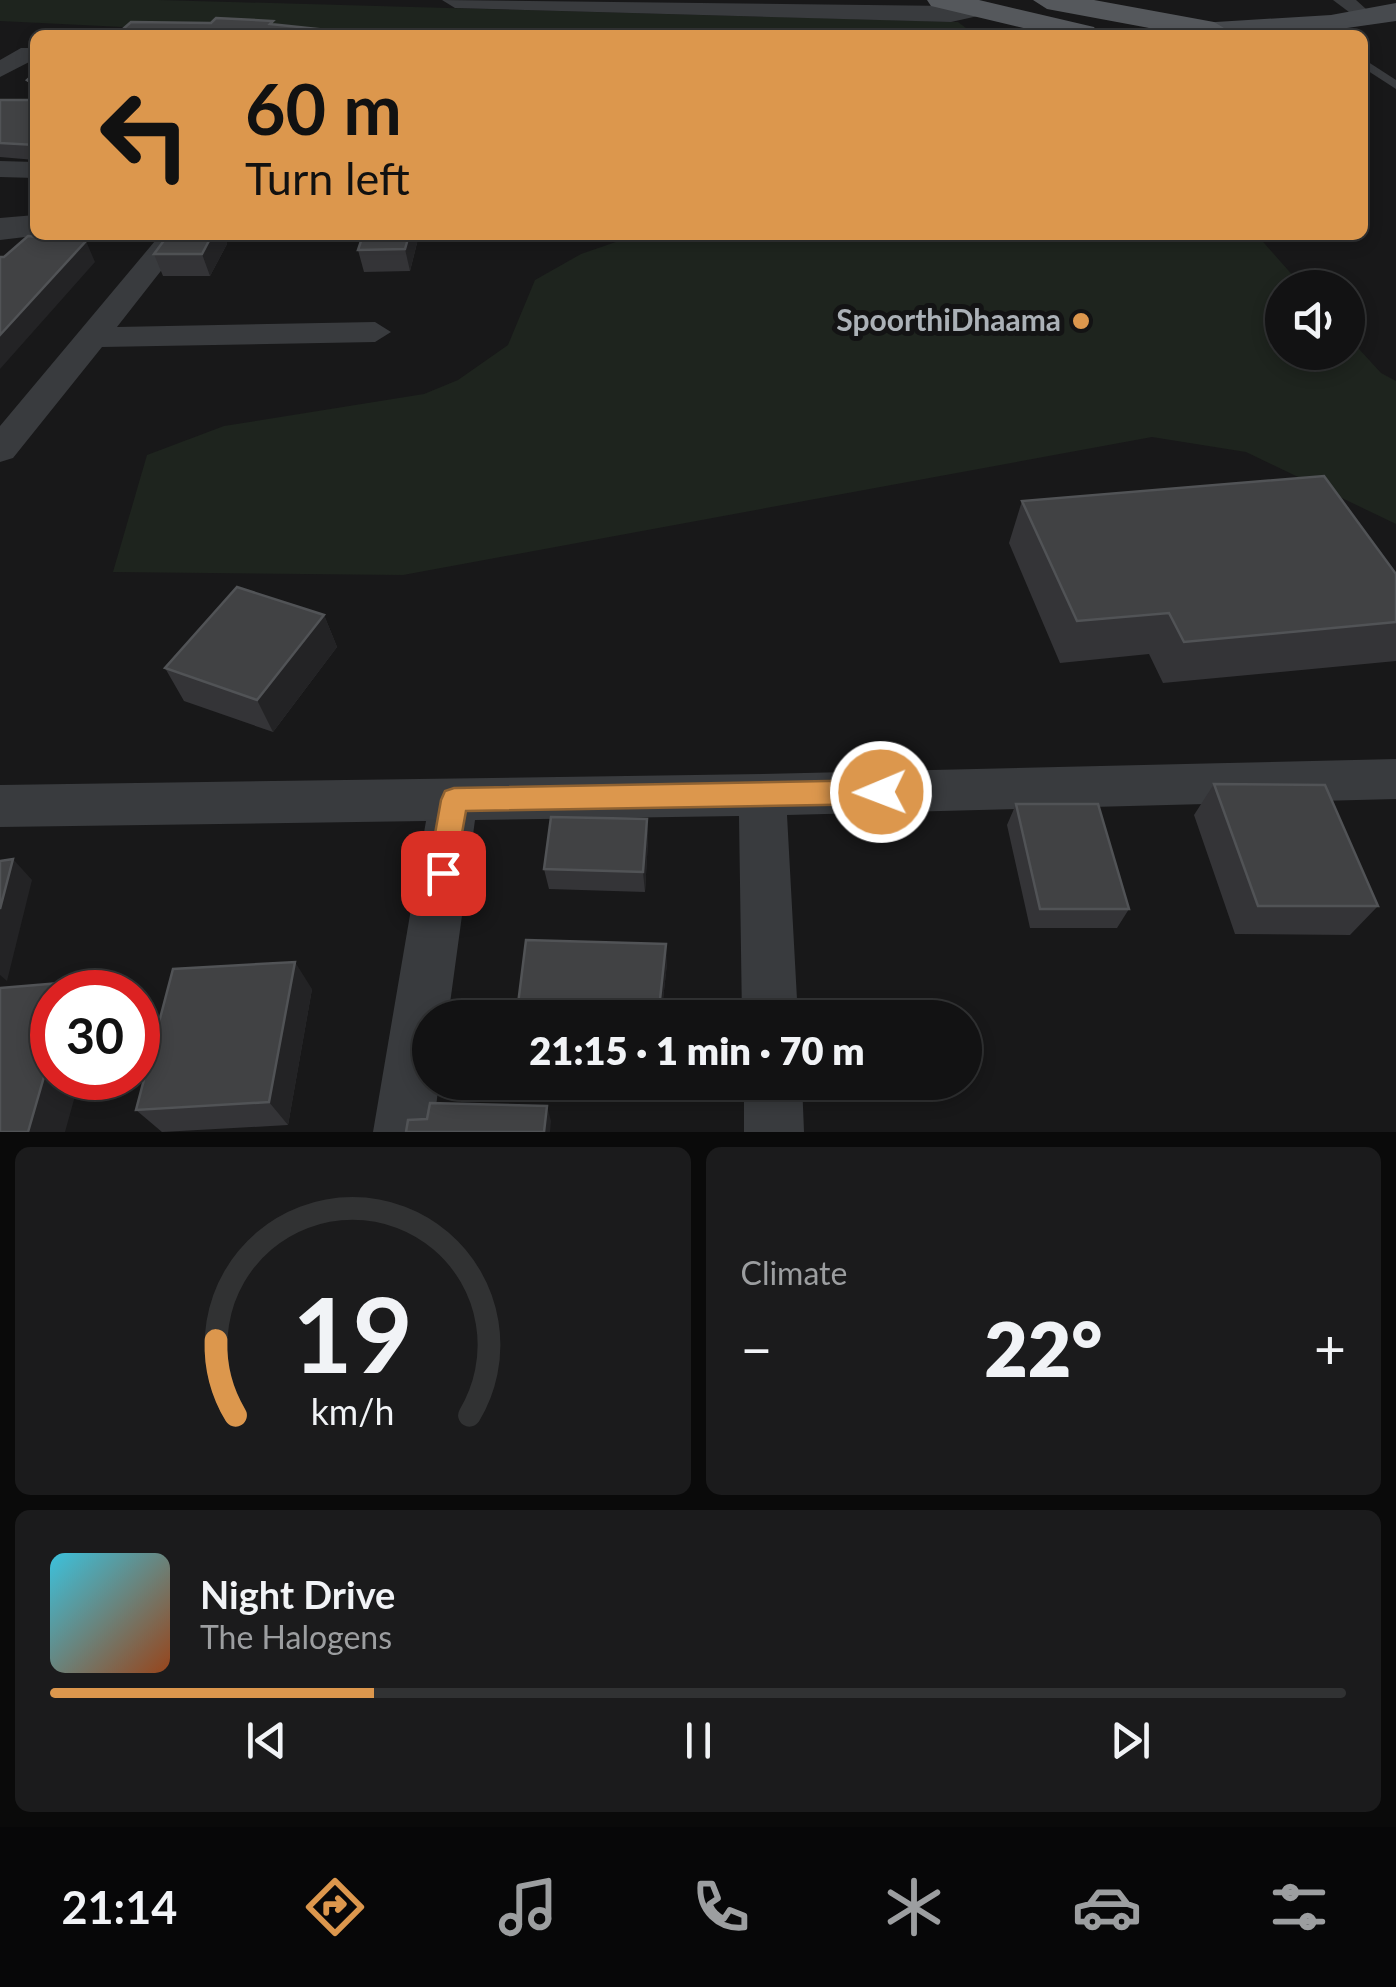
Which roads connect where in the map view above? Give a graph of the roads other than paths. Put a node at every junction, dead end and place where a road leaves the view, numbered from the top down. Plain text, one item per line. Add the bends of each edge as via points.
1 (455, 0) edge
2 (941, 0) edge
3 (1047, 0) edge
4 (978, 8) junction
5 (1354, 9) edge
6 (1396, 12) edge
7 (1069, 30) edge
8 (1209, 30) edge
9 (1292, 30) edge
10 (29, 53) dead end
11 (1368, 65) edge
12 (0, 70) edge
13 (1396, 85) edge
14 (0, 169) edge
15 (30, 170) edge
16 (30, 226) edge
17 (0, 229) edge
18 (171, 240) edge
19 (375, 332) dead end
20 (95, 337) junction
21 (0, 450) edge
22 (1396, 779) edge
23 (762, 795) junction
24 (454, 800) junction
25 (0, 806) edge
26 (769, 1000) edge
27 (773, 1100) edge
28 (403, 1132) edge
29 (774, 1132) edge

1 - 4 street via 952,14
2 - 4 main road
3 - 8 main road
4 - 7 main road
5 - 6 main road
5 - 9 main road
10 - 12 street
11 - 13 lane
14 - 15 street
16 - 17 street
18 - 20 street
19 - 20 street
20 - 21 street
22 - 23 street
23 - 24 street
23 - 26 street
24 - 25 street
24 - 28 street
27 - 29 street

